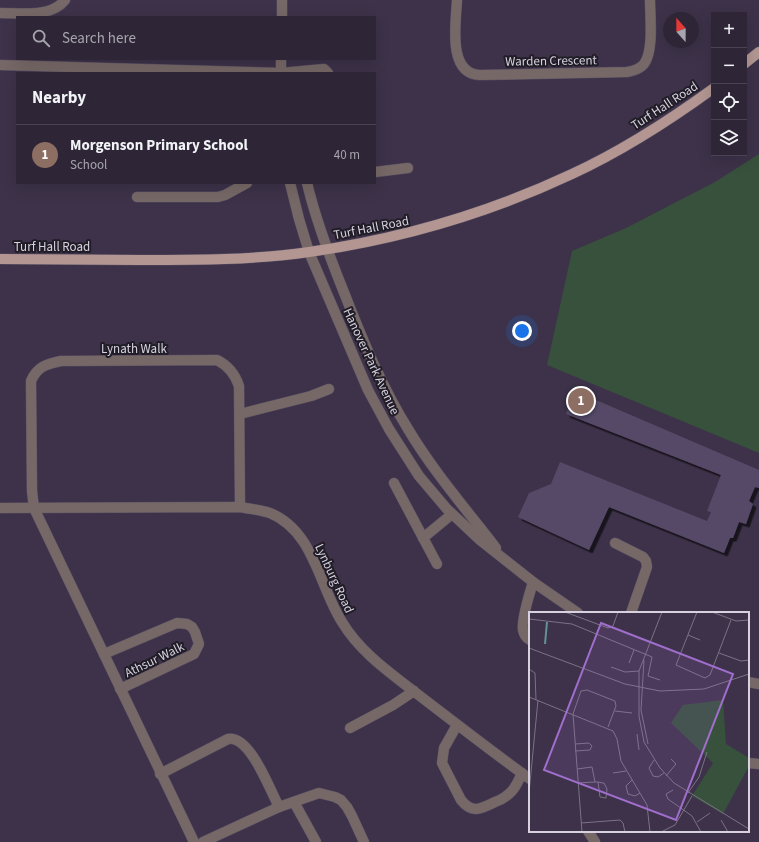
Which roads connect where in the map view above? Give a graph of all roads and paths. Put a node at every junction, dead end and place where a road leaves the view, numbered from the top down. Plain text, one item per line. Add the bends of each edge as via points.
1 (282, 0) edge
2 (457, 0) edge
3 (650, 0) edge
4 (63, 2) edge
5 (0, 13) edge
6 (282, 16) edge
7 (759, 52) edge
8 (281, 60) edge
9 (747, 62) edge
10 (0, 64) edge
11 (65, 70) edge
12 (220, 72) edge
13 (281, 72) edge
14 (292, 72) edge
15 (327, 72) edge
16 (711, 90) edge
17 (408, 168) dead end
18 (376, 172) edge
19 (245, 184) edge
20 (290, 184) edge
21 (307, 184) edge
22 (137, 197) dead end
23 (327, 249) junction
24 (309, 252) junction
25 (0, 259) edge
26 (329, 389) dead end
27 (240, 414) junction
28 (394, 483) dead end
29 (240, 507) junction
30 (0, 508) edge
31 (34, 508) junction
32 (452, 514) junction
33 (423, 538) junction
34 (615, 542) dead end
35 (505, 559) junction
36 (437, 564) dead end
37 (533, 582) junction
38 (577, 612) edge
39 (631, 612) edge
40 (529, 639) edge
41 (104, 654) junction
42 (749, 682) edge
43 (759, 684) edge
44 (120, 689) junction
45 (414, 691) junction
46 (457, 725) junction
47 (350, 728) dead end
48 (749, 763) edge
49 (759, 764) edge
50 (160, 774) junction
51 (526, 776) edge
52 (294, 802) junction
53 (278, 808) junction
54 (589, 832) edge
55 (194, 842) edge
56 (203, 842) edge
57 (316, 842) edge
58 (364, 842) edge
59 (595, 842) edge

1 - 6 street
2 - 3 street, Warden Crescent via 455,41 458,58 460,65 474,75 636,70 644,65 650,51
4 - 5 street via 50,11 41,13
7 - 9 main road
8 - 13 street
10 - 11 street
11 - 12 street
14 - 15 street via 324,69
16 - 23 main road, Turf Hall Road via 607,156 573,174 518,197 431,227 362,244
17 - 18 street
19 - 22 street via 218,197
20 - 24 street, Hanover Park Avenue
21 - 23 street, Hanover Park Avenue
23 - 24 main road, Turf Hall Road
23 - 35 street, Hanover Park Avenue via 369,355 407,428 433,467
24 - 25 main road, Turf Hall Road via 185,260
24 - 32 street, Hanover Park Avenue via 368,390 389,429 419,476
26 - 27 street
27 - 29 street, Lynath Walk
27 - 31 street, Lynath Walk via 239,386 235,376 217,360 61,361 47,364 38,370 31,381
28 - 33 street
29 - 31 street, Lynburg Road
29 - 45 street, Lynburg Road via 271,514 293,529 306,545 347,630 366,652
30 - 31 street, Lynburg Road
31 - 41 street, Athsur Walk
32 - 33 street
32 - 35 street, Hanover Park Avenue
33 - 36 street
34 - 39 street via 646,561
35 - 37 street, Hanover Park Avenue
37 - 38 street, Hanover Park Avenue
37 - 40 street via 523,624 523,631
41 - 44 street, Athsur Walk
41 - 44 street, Athsur Walk via 173,624 187,624 196,632 199,644 194,654
42 - 43 street
44 - 50 street, Athsur Walk
45 - 46 street, Lynburg Road
45 - 47 street
46 - 51 street, Lynburg Road
46 - 51 street via 444,748 442,763 465,805 481,809 503,799
48 - 49 street
50 - 53 street via 233,738 245,745 256,761
50 - 55 street, Athsur Walk
52 - 53 street
52 - 57 street
52 - 58 street via 319,793 341,800
53 - 56 street
54 - 59 street

